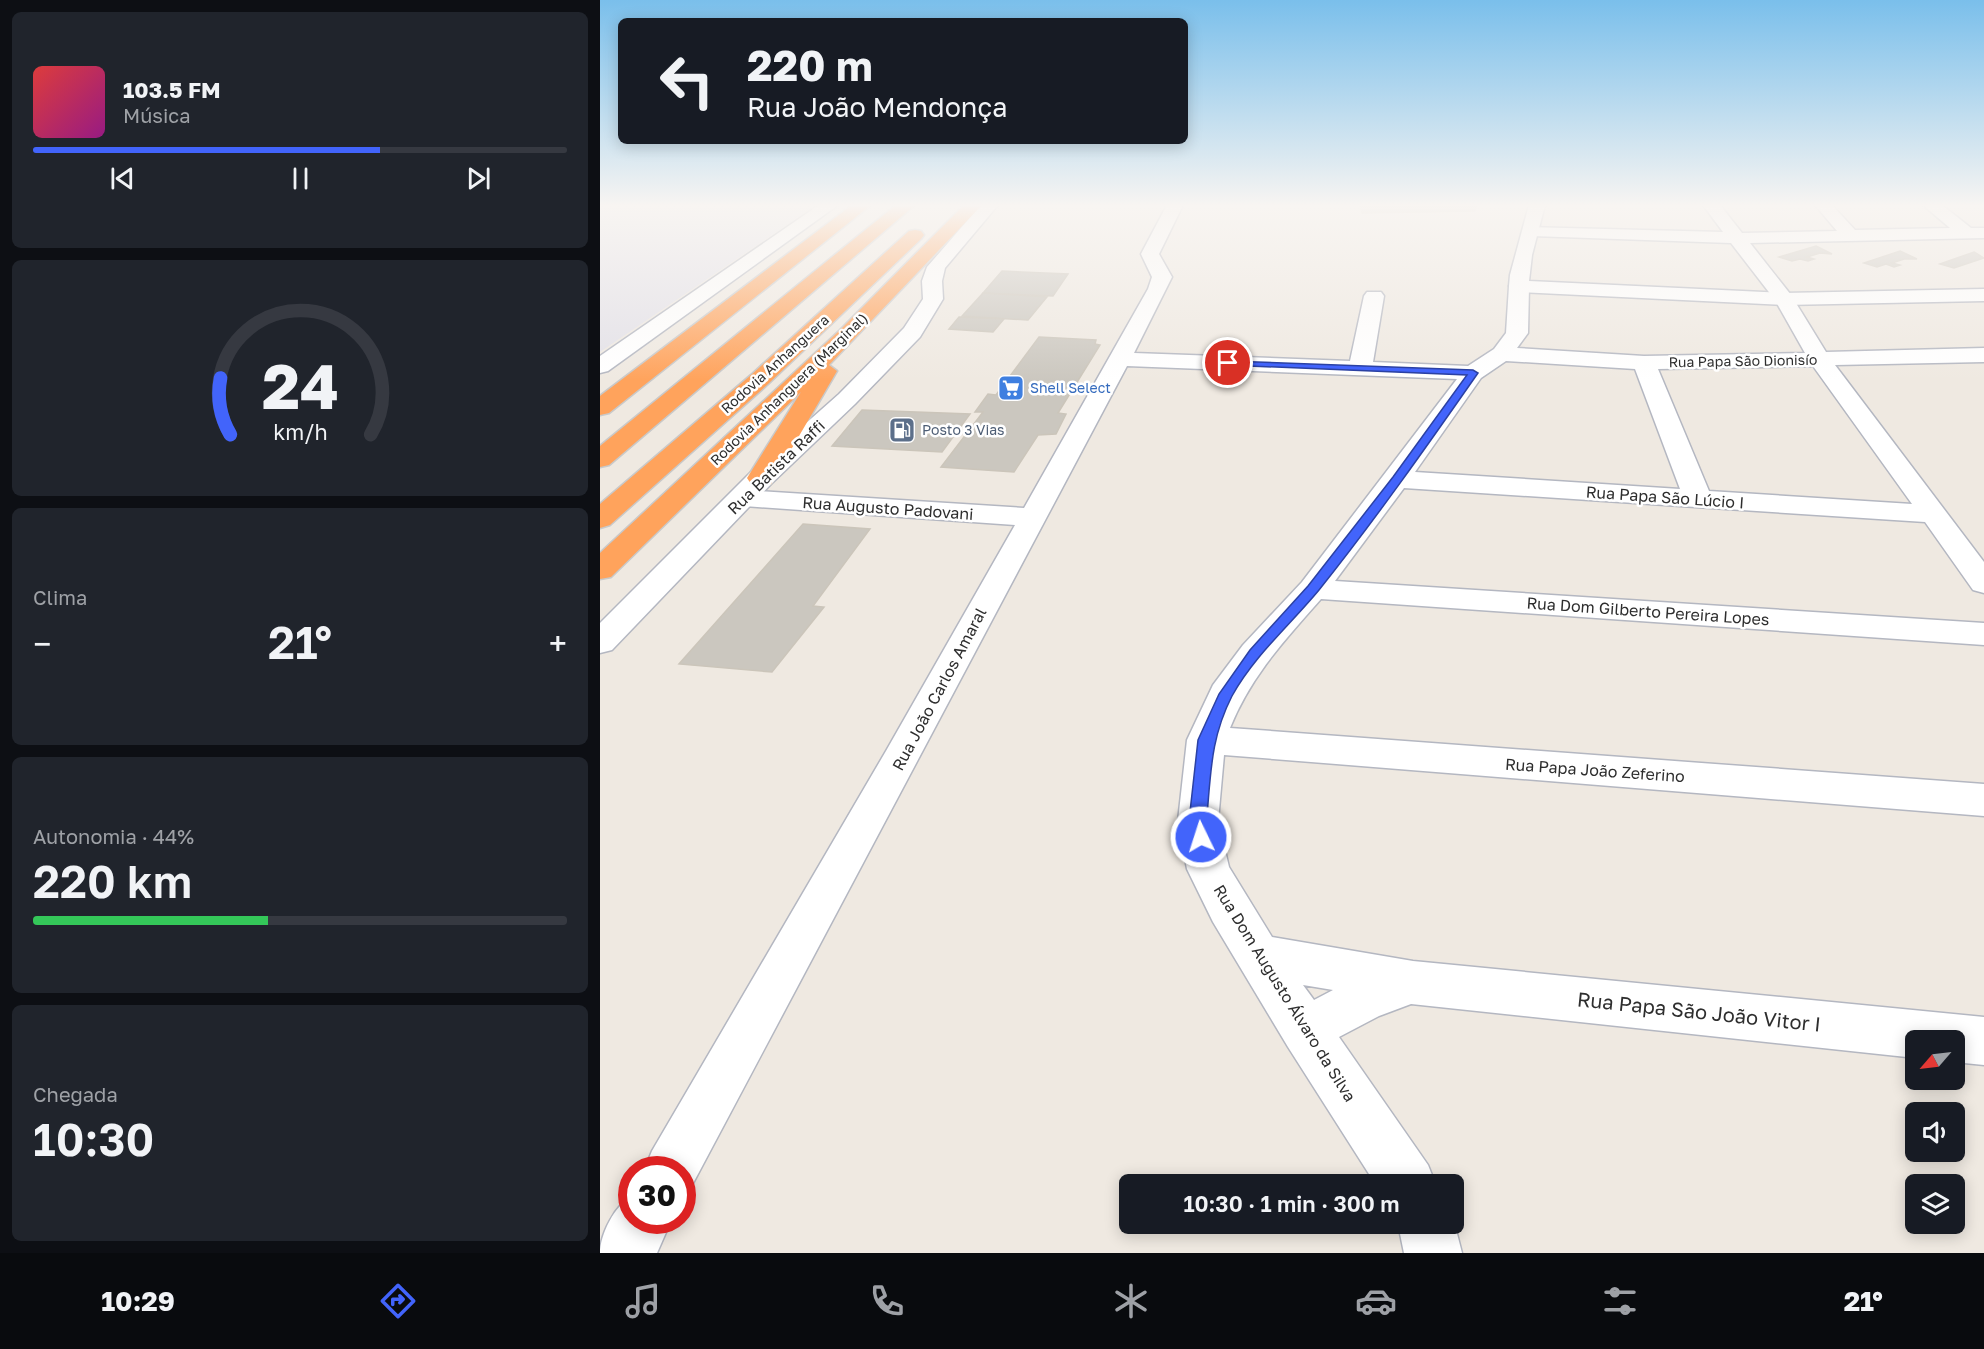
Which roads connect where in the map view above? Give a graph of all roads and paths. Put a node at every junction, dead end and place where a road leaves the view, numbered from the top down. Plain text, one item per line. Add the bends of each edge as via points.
1 (747, 263) edge
2 (788, 263) edge
3 (826, 263) edge
4 (838, 263) edge
5 (884, 263) edge
6 (918, 263) edge
7 (938, 263) edge
8 (1155, 263) edge
9 (1520, 263) edge
10 (1757, 263) edge
11 (1984, 278) edge
12 (1519, 279) junction
13 (1778, 290) junction
14 (1984, 295) edge
15 (1374, 296) dead end
16 (848, 335) junction
17 (735, 350) junction
18 (1119, 359) junction
19 (1980, 359) edge
20 (1820, 360) junction
21 (1488, 363) junction
22 (1644, 363) junction
23 (600, 366) edge
24 (1360, 369) junction
25 (600, 408) edge
26 (600, 459) edge
27 (1397, 479) junction
28 (753, 488) junction
29 (1698, 499) junction
30 (1932, 514) junction
31 (1031, 517) junction
32 (600, 519) edge
33 (600, 570) edge
34 (1984, 583) edge
35 (1313, 589) junction
36 (1984, 634) edge
37 (600, 642) edge
38 (1206, 740) junction
39 (1984, 800) edge
40 (1260, 956) junction
41 (1413, 982) junction
42 (1305, 1030) junction
43 (1984, 1041) edge
44 (679, 1156) edge
45 (1400, 1174) edge
46 (636, 1234) edge
47 (1428, 1234) edge
48 (625, 1253) edge
49 (1433, 1253) edge

1 - 23 street
2 - 25 highway
3 - 17 highway
4 - 17 highway
5 - 32 highway, Rodovia Anhanguera
6 - 16 highway, Rodovia Anhanguera (Marginal)
7 - 28 street, Rua Batista Raffi via 932,281 933,299 912,332
8 - 18 street, Rua João Carlos Amaral via 1162,277 1160,283
9 - 12 street, Rua Dom Augusto Álvaro da Silva
10 - 13 street
11 - 13 street
12 - 13 street
12 - 21 street, Rua Dom Augusto Álvaro da Silva via 1517,333
13 - 14 street
13 - 20 street
15 - 24 street
16 - 28 highway
16 - 33 highway, Rodovia Anhanguera (Marginal)
17 - 26 highway
18 - 24 street, Rua Papa São Dionisío
18 - 31 street, Rua João Carlos Amaral
19 - 20 street, Rua Papa São Dionisío
20 - 22 street, Rua Papa São Dionisío
20 - 30 street
21 - 22 street, Rua Papa São Dionisío
21 - 24 street, Rua Papa São Dionisío
21 - 27 street, Rua Dom Augusto Álvaro da Silva
22 - 29 street
27 - 29 street, Rua Papa São Lúcio I
27 - 35 street, Rua Dom Augusto Álvaro da Silva
28 - 31 street, Rua Augusto Padovani
28 - 37 street, Rua Batista Raffi
29 - 30 street, Rua Papa São Lúcio I
30 - 34 street
31 - 44 street, Rua João Carlos Amaral via 900,761
35 - 36 street, Rua Dom Gilberto Pereira Lopes
35 - 38 street, Rua Dom Augusto Álvaro da Silva via 1255,653 1226,694
38 - 39 street, Rua Papa João Zeferino
38 - 40 street, Rua Dom Augusto Álvaro da Silva via 1198,821 1208,869
40 - 41 street, Rua Papa São João Vitor I
40 - 42 street, Rua Dom Augusto Álvaro da Silva
41 - 42 street, Rua Papa São João Vitor I via 1365,998
41 - 43 street, Rua Papa São João Vitor I
42 - 45 street, Rua Dom Augusto Álvaro da Silva
46 - 48 street
47 - 49 street

